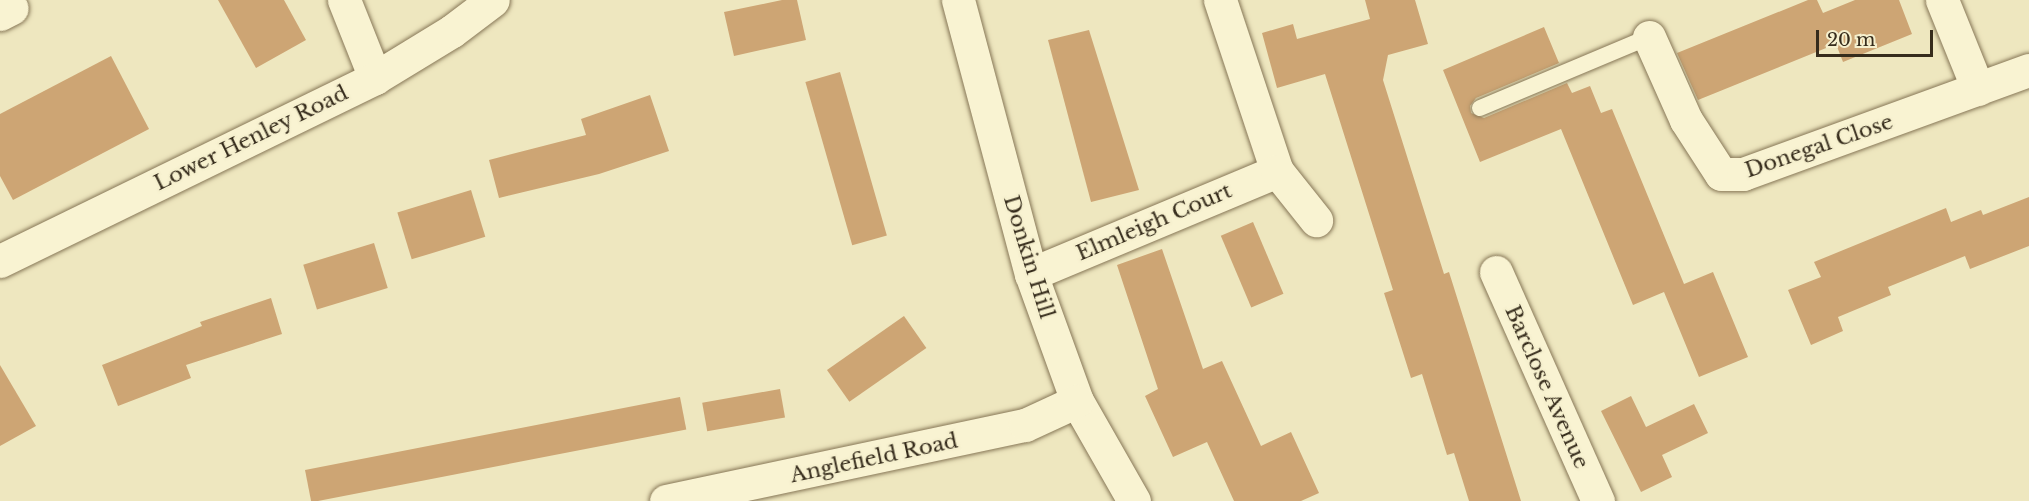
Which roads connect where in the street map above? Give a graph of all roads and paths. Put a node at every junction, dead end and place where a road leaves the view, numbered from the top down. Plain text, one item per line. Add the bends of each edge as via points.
1 (344, 0) edge
2 (493, 0) edge
3 (958, 0) edge
4 (1220, 0) edge
5 (1942, 0) edge
6 (1649, 37) joint
7 (2029, 70) edge
8 (375, 78) junction
9 (1978, 90) junction
10 (1480, 108) dead end
11 (1278, 171) junction
12 (1316, 220) dead end
13 (0, 261) edge
14 (1496, 272) dead end
15 (1031, 274) junction
16 (1077, 401) junction
17 (666, 501) edge
18 (1134, 501) edge
19 (1598, 501) edge

1 - 8 street
2 - 8 street, Lower Henley Road via 452,31
3 - 15 street, Donkin Hill
4 - 11 street
5 - 9 street
6 - 9 street, Donegal Close via 1686,120 1721,174 1743,174
6 - 10 lane
7 - 9 street, Donegal Close
8 - 13 street, Lower Henley Road
11 - 12 street
11 - 15 street, Elmleigh Court
14 - 19 street, Barclose Avenue
15 - 16 street, Donkin Hill
16 - 17 street, Anglefield Road via 1025,425
16 - 18 street, Donkin Hill

